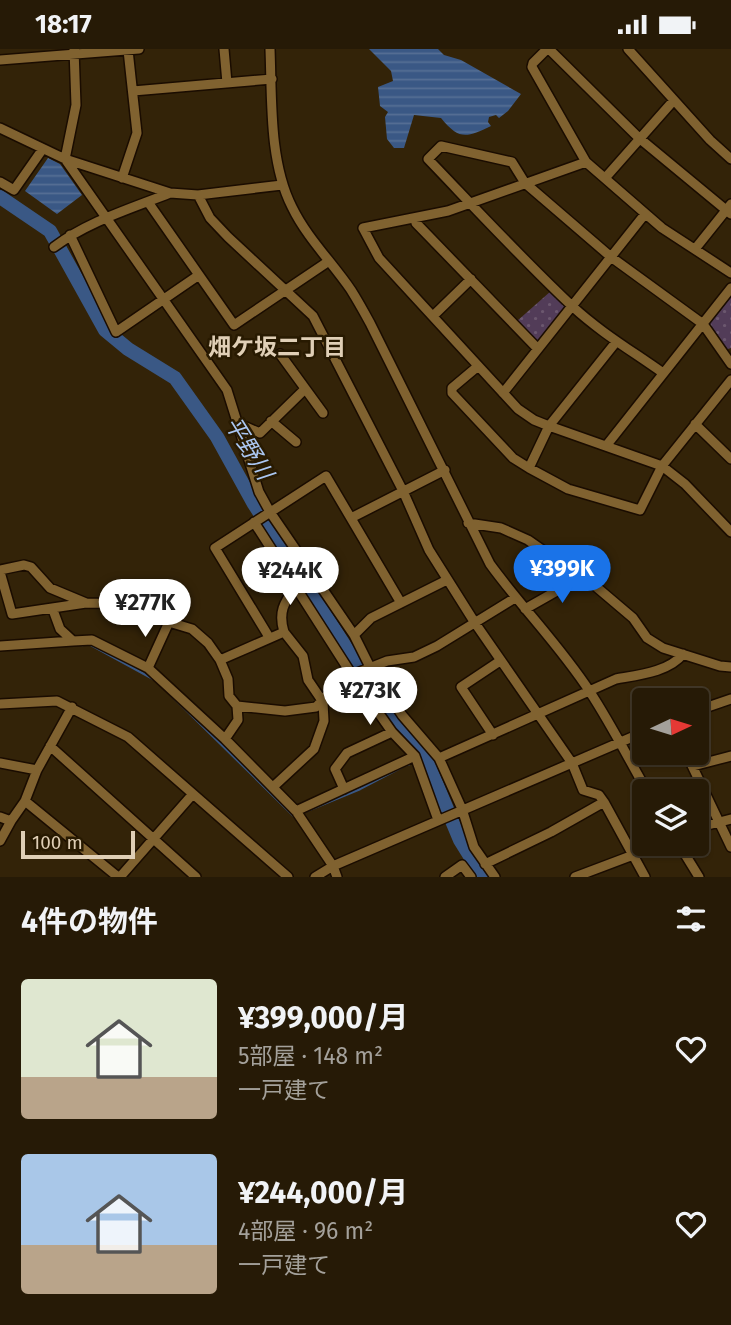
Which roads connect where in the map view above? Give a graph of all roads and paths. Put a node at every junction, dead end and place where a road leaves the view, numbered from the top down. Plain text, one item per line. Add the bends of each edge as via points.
1 (139, 49) edge
2 (224, 49) edge
3 (270, 49) edge
4 (548, 49) edge
5 (628, 49) edge
6 (128, 50) edge
7 (74, 51) edge
8 (0, 60) edge
9 (272, 79) junction
10 (227, 83) junction
11 (133, 91) junction
12 (674, 100) junction
13 (0, 128) edge
14 (639, 138) junction
15 (42, 150) junction
16 (65, 159) junction
17 (731, 159) edge
18 (586, 162) junction
19 (606, 177) junction
20 (122, 178) junction
21 (0, 182) edge
22 (526, 183) junction
23 (282, 185) junction
24 (170, 193) junction
25 (198, 195) junction
26 (148, 202) junction
27 (470, 203) junction
28 (729, 209) edge
29 (645, 214) junction
30 (106, 217) junction
31 (415, 218) junction
32 (70, 235) junction
33 (54, 247) dead end
34 (695, 249) junction
35 (611, 257) junction
36 (329, 261) junction
37 (731, 273) edge
38 (200, 275) junction
39 (471, 279) junction
40 (731, 288) edge
41 (287, 290) junction
42 (164, 299) junction
43 (572, 307) junction
44 (433, 316) junction
45 (703, 324) junction
46 (616, 342) junction
47 (538, 349) junction
48 (280, 354) dead end
49 (729, 357) edge
50 (477, 367) junction
51 (663, 373) junction
52 (731, 380) edge
53 (304, 390) junction
54 (503, 393) junction
55 (323, 413) dead end
56 (271, 421) junction
57 (695, 424) junction
58 (549, 426) junction
59 (240, 430) junction
60 (296, 442) dead end
61 (606, 446) junction
62 (731, 459) edge
63 (662, 466) junction
64 (529, 468) junction
65 (445, 470) junction
66 (403, 491) junction
67 (270, 512) junction
68 (351, 518) junction
69 (254, 522) junction
70 (468, 523) junction
71 (731, 532) edge
72 (0, 571) edge
73 (585, 575) junction
74 (447, 580) junction
75 (295, 587) junction
76 (514, 598) junction
77 (86, 603) junction
78 (401, 603) junction
79 (525, 609) junction
80 (53, 610) junction
81 (12, 614) junction
82 (0, 616) edge
83 (169, 622) junction
84 (474, 623) junction
85 (284, 632) junction
86 (354, 635) junction
87 (269, 637) junction
88 (73, 641) junction
89 (0, 646) edge
90 (683, 654) junction
91 (220, 660) junction
92 (500, 661) junction
93 (370, 667) junction
94 (731, 667) edge
95 (148, 668) junction
96 (352, 675) junction
97 (590, 692) junction
98 (731, 699) edge
99 (323, 702) junction
100 (0, 704) edge
101 (237, 706) junction
102 (72, 707) junction
103 (709, 707) edge
104 (537, 716) junction
105 (392, 732) junction
106 (492, 734) junction
107 (632, 737) edge
108 (225, 739) junction
109 (619, 742) junction
110 (50, 746) junction
111 (415, 756) junction
112 (731, 756) edge
113 (439, 758) junction
114 (0, 763) edge
115 (572, 763) junction
116 (693, 767) joint
117 (37, 770) junction
118 (640, 779) edge
119 (273, 787) junction
120 (344, 789) junction
121 (192, 795) junction
122 (25, 801) junction
123 (604, 802) junction
124 (460, 810) junction
125 (296, 811) junction
126 (0, 817) edge
127 (440, 819) junction
128 (731, 819) edge
129 (11, 821) junction
130 (717, 821) junction
131 (709, 824) edge
132 (153, 838) junction
133 (0, 841) edge
134 (731, 847) edge
135 (632, 856) junction
136 (686, 856) edge
137 (485, 864) junction
138 (333, 866) junction
139 (119, 877) edge
140 (196, 877) edge
141 (288, 877) edge
142 (315, 877) edge
143 (337, 877) edge
144 (445, 877) edge
145 (471, 877) edge
146 (495, 877) edge
147 (575, 877) edge
148 (645, 877) edge
149 (699, 877) edge

1 - 6 street
2 - 10 street
3 - 9 street
4 - 14 street
4 - 18 street via 532,67
5 - 12 street
6 - 7 street
6 - 11 street
7 - 8 street
7 - 16 street via 76,105
9 - 10 street
9 - 23 street
10 - 11 street
11 - 20 street via 137,133
12 - 14 street
12 - 17 street
13 - 15 street
14 - 19 street
14 - 28 street
15 - 16 street
15 - 21 street via 14,190
16 - 20 street
16 - 30 street
18 - 19 street
18 - 22 street
19 - 29 street
20 - 24 street
22 - 27 street
22 - 27 street via 512,162 441,146 428,159
22 - 35 street
23 - 25 street
23 - 36 street via 309,236
24 - 25 street
24 - 26 street
25 - 41 street via 210,218
26 - 30 street
26 - 38 street
27 - 31 street
27 - 43 street
28 - 34 street
29 - 34 street
29 - 35 street
30 - 32 street
30 - 42 street
31 - 39 street
31 - 44 street via 363,228 379,258
32 - 33 street
32 - 42 street via 116,332
34 - 37 street
35 - 43 street
35 - 45 street
36 - 41 street
36 - 65 street via 370,323
38 - 41 street via 234,325
38 - 42 street
39 - 44 street
39 - 47 street
40 - 45 street
41 - 66 street via 313,316
42 - 59 street via 227,390
43 - 46 street
43 - 47 street
44 - 50 street
45 - 49 street
45 - 51 street
46 - 51 street
46 - 58 street
47 - 54 street
48 - 53 street
50 - 54 street
50 - 64 street via 452,393 513,458
51 - 61 street
52 - 57 street
53 - 55 street
53 - 56 street
54 - 58 street via 518,409
56 - 59 street via 260,433 246,427
56 - 60 street
57 - 62 street
57 - 63 street
58 - 61 street
58 - 64 street
59 - 67 street
61 - 63 street
63 - 64 street via 640,510 568,489
63 - 71 street
65 - 66 street
65 - 70 street
66 - 68 street
66 - 74 street
67 - 68 street via 326,476
67 - 69 street
67 - 86 street
68 - 78 street
69 - 75 street
69 - 87 street via 215,548
70 - 73 street via 528,540
70 - 76 street
72 - 77 street via 31,567 50,588
72 - 81 street
73 - 79 street
73 - 90 street via 633,618 647,638
74 - 78 street
74 - 84 street
75 - 85 street via 282,607
75 - 96 street
76 - 79 street
76 - 84 street
77 - 80 street
77 - 83 street via 141,604
78 - 86 street via 371,618
79 - 97 street
80 - 81 street
80 - 88 street via 60,629
81 - 82 street
83 - 91 street via 192,629
83 - 95 street
84 - 92 street
84 - 93 street via 414,657
85 - 87 street
85 - 99 street via 303,656 308,680
86 - 93 street
87 - 91 street
88 - 89 street
88 - 95 street via 92,640
90 - 94 street
90 - 97 street via 646,674
91 - 101 street via 229,696
92 - 104 street
92 - 106 street via 461,687
93 - 96 street
93 - 113 street via 402,715
95 - 108 street
96 - 99 street via 337,684
96 - 105 street
97 - 104 street
97 - 109 street
98 - 103 street
99 - 101 street via 285,711
99 - 119 street via 324,721 314,749
100 - 102 street via 57,701
101 - 108 street via 238,720
102 - 110 street
102 - 121 street via 128,737
104 - 106 street
104 - 115 street
105 - 111 street
105 - 120 street via 347,753 335,769
106 - 113 street
107 - 109 street
108 - 119 street
109 - 115 street
109 - 118 street
110 - 117 street
110 - 132 street
111 - 120 street
111 - 127 street
112 - 116 street
113 - 124 street
114 - 117 street
115 - 123 street via 583,790 599,795
115 - 124 street
116 - 130 street
117 - 122 street
119 - 125 street
120 - 125 street
121 - 132 street
121 - 141 street
122 - 129 street
122 - 139 street
123 - 135 street
123 - 137 street
124 - 127 street
124 - 137 street
125 - 138 street
126 - 129 street
127 - 138 street
128 - 130 street
129 - 133 street
130 - 131 street
130 - 134 street
132 - 139 street
132 - 140 street
135 - 147 street
135 - 148 street
136 - 149 street
137 - 146 street
138 - 142 street
138 - 143 street
144 - 145 street via 462,865

